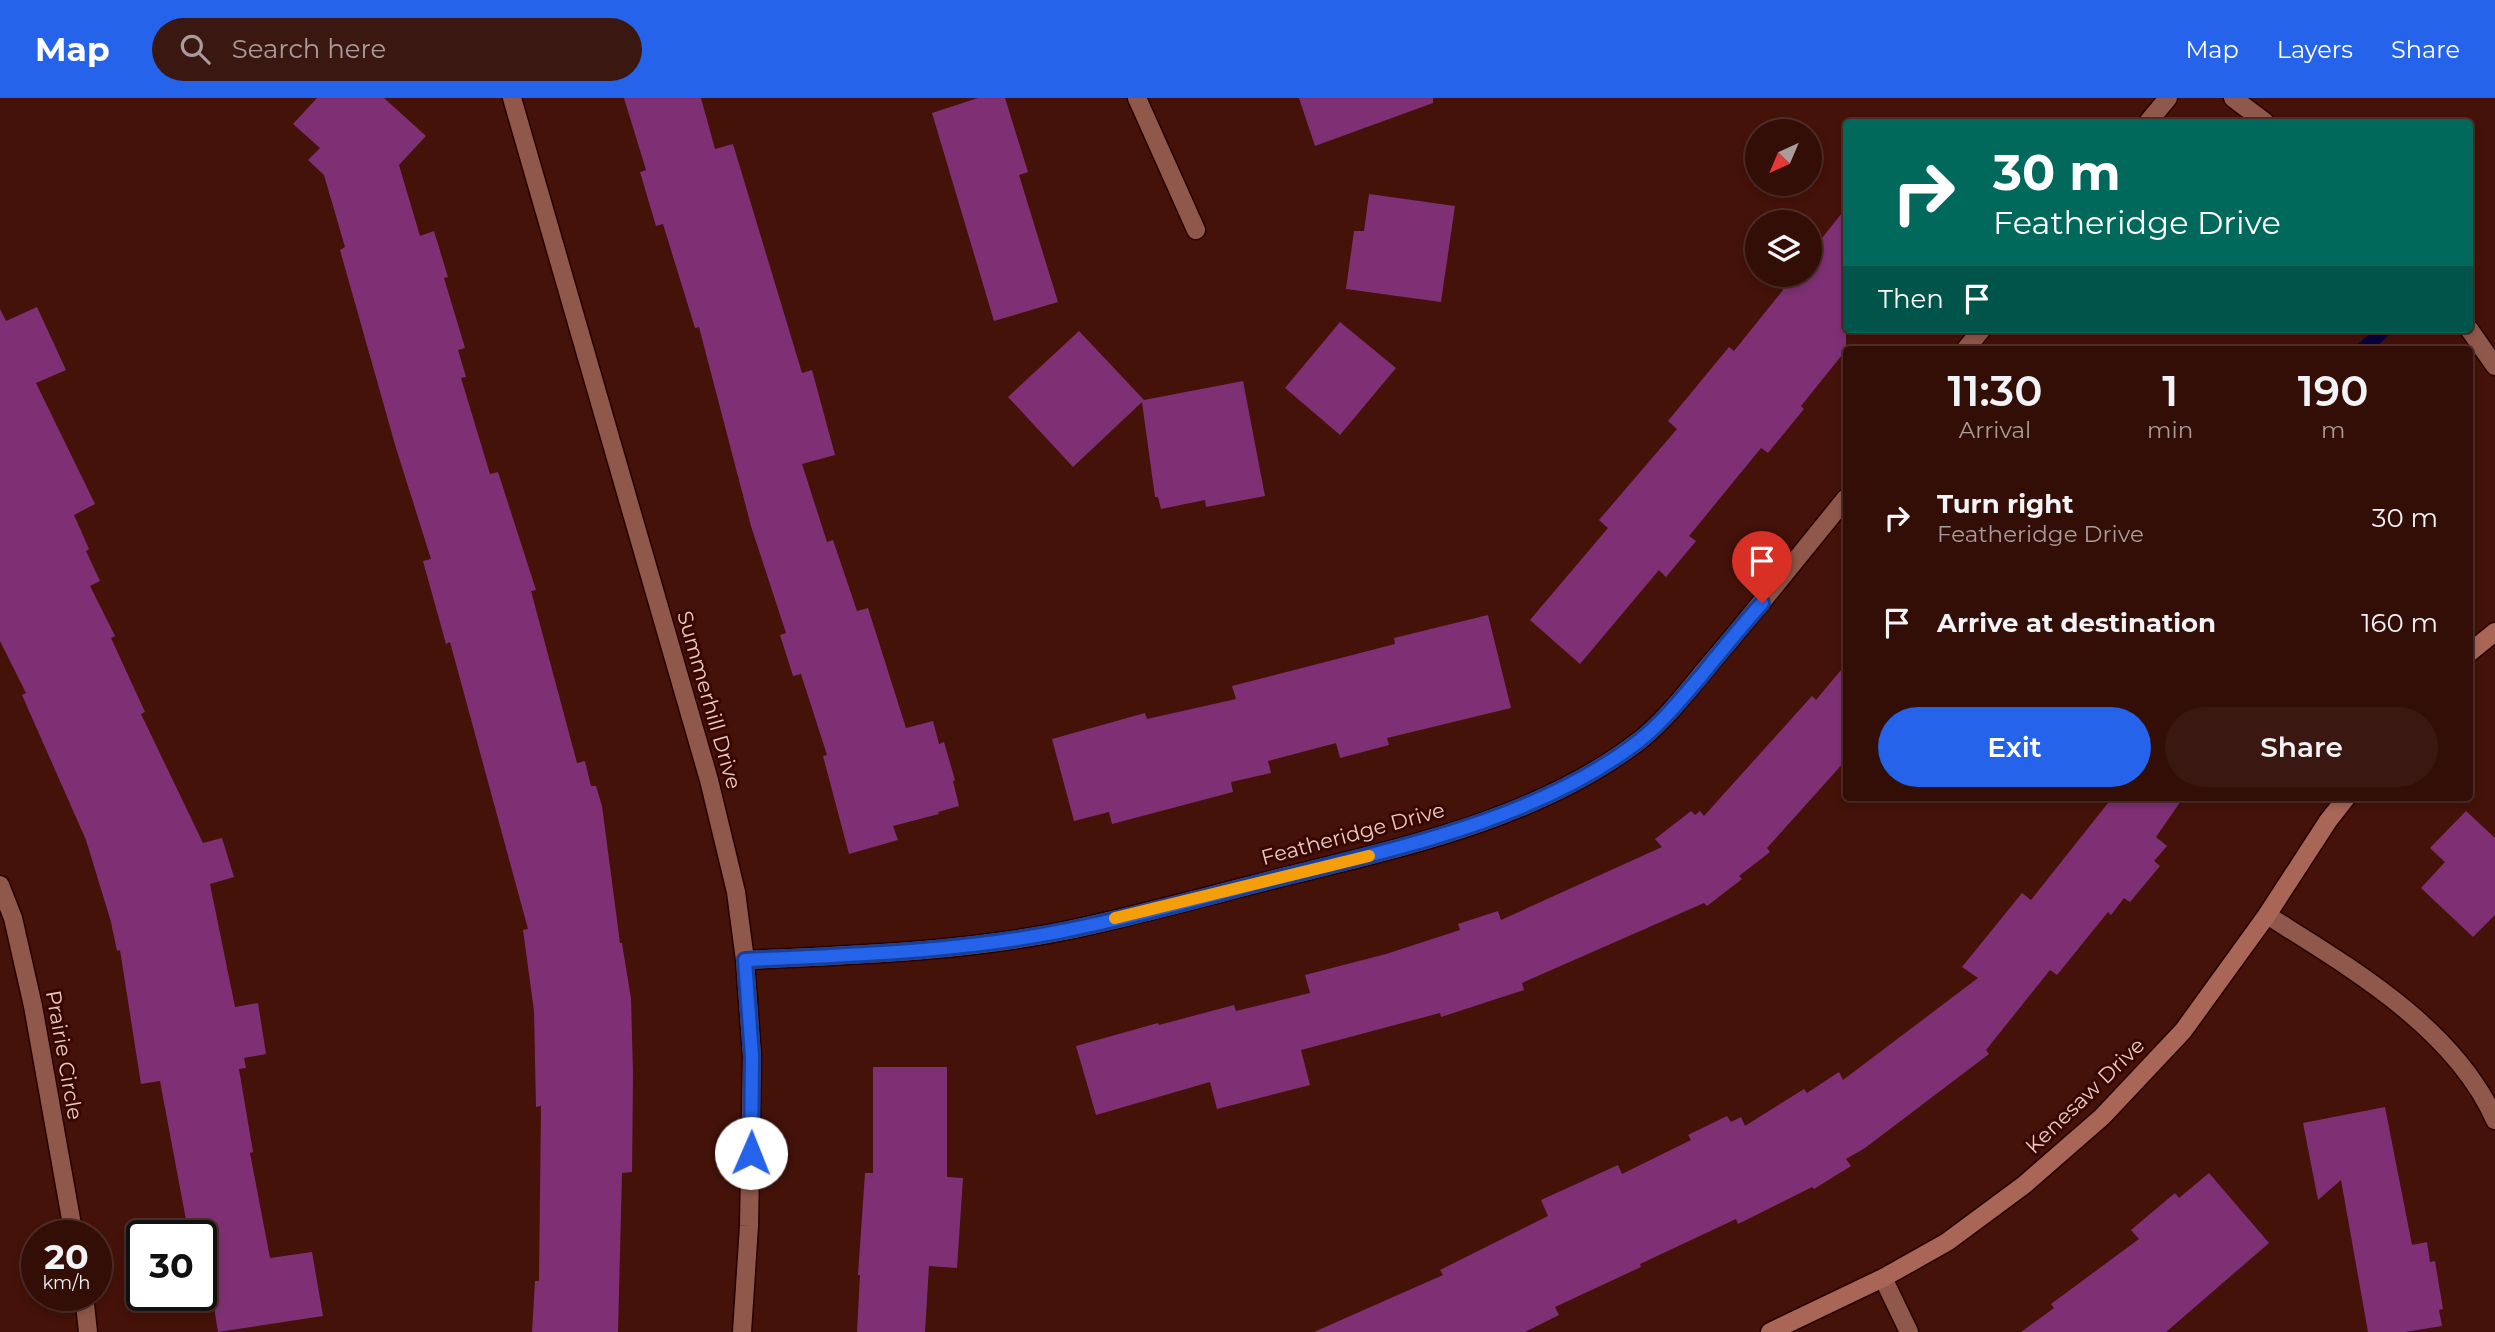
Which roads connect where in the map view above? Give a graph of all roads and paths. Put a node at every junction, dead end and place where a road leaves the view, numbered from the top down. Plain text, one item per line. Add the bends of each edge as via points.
1 (512, 98) edge
2 (1137, 98) edge
3 (2168, 98) edge
4 (2233, 98) edge
5 (2150, 119) edge
6 (2261, 119) edge
7 (1196, 230) dead end
8 (2472, 333) edge
9 (2495, 366) edge
10 (1843, 502) edge
11 (2495, 632) edge
12 (2473, 650) edge
13 (2344, 801) edge
14 (0, 885) edge
15 (2267, 915) junction
16 (745, 960) junction
17 (2495, 1120) edge
18 (71, 1220) edge
19 (1883, 1279) junction
20 (86, 1311) edge
21 (88, 1332) edge
22 (742, 1332) edge
23 (1770, 1332) edge
24 (1909, 1332) edge

1 - 16 street, Summerhill Drive via 709,780 736,892
2 - 7 street
3 - 5 street
4 - 6 street
8 - 9 street
10 - 16 street, Featheridge Drive via 1677,704 1640,740 1552,794 1485,821 1366,857 1063,931 930,949
11 - 12 street
13 - 15 street, Kenesaw Drive
14 - 18 street, Prairie Circle via 13,918 33,1006
15 - 17 street via 2349,967 2413,1016 2455,1056
15 - 19 street, Kenesaw Drive via 2183,1031 2102,1116 2024,1185 1947,1242
16 - 22 street, Summerhill Drive via 752,1056
19 - 23 street, Kenesaw Drive
19 - 24 street
20 - 21 street

